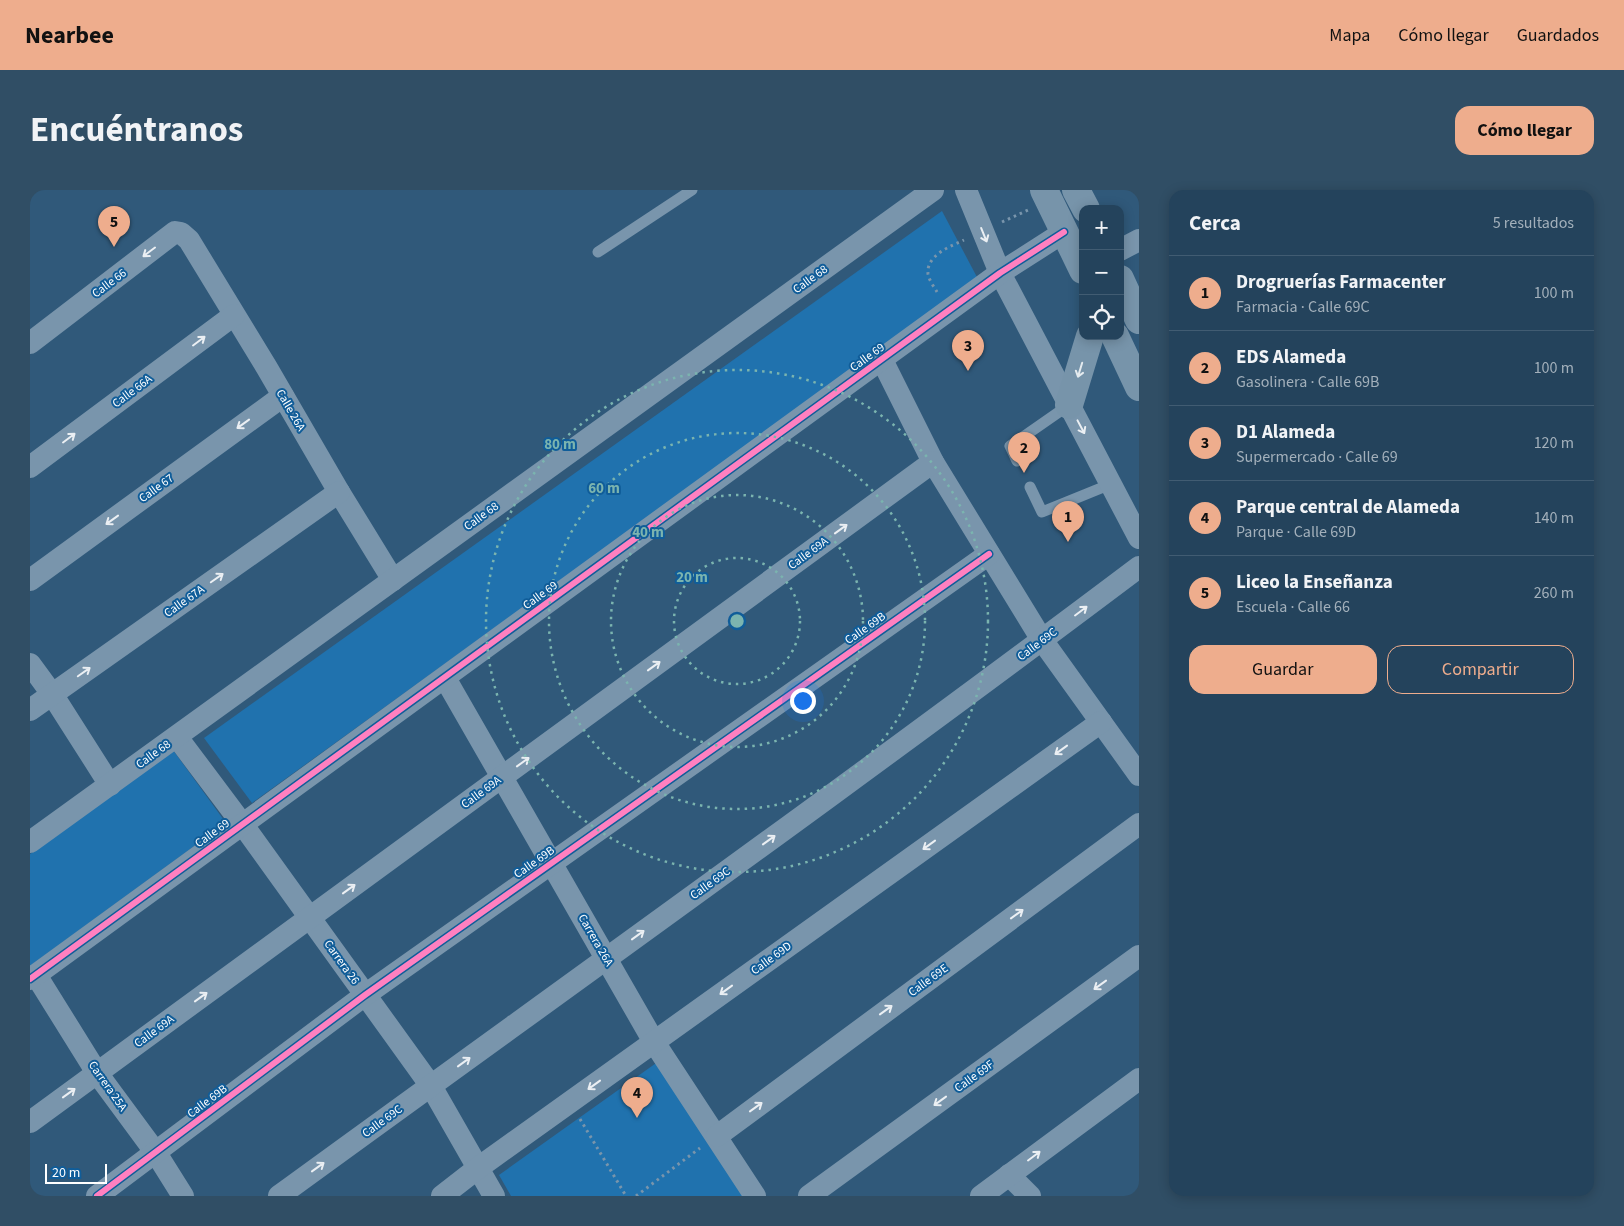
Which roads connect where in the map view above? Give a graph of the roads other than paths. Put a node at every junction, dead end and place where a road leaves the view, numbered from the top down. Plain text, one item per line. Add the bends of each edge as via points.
1 (692, 190) edge
2 (933, 190) edge
3 (966, 190) edge
4 (1076, 190) edge
5 (1040, 198) edge
6 (1084, 205) edge
7 (1064, 232) junction
8 (188, 240) joint
9 (1139, 240) edge
10 (1124, 248) edge
11 (598, 252) dead end
12 (1079, 262) edge
13 (1000, 273) junction
14 (1124, 288) edge
15 (234, 315) junction
16 (1139, 320) edge
17 (1089, 340) edge
18 (1117, 340) edge
19 (30, 343) edge
20 (882, 360) junction
21 (1139, 387) edge
22 (283, 396) junction
23 (1069, 405) junction
24 (1017, 461) dead end
25 (933, 462) junction
26 (30, 467) edge
27 (1111, 484) junction
28 (1030, 487) dead end
29 (339, 492) junction
30 (1139, 538) edge
31 (989, 554) junction
32 (1139, 567) edge
33 (30, 580) edge
34 (393, 580) junction
35 (1042, 640) junction
36 (30, 664) edge
37 (445, 678) junction
38 (52, 694) junction
39 (30, 710) edge
40 (1101, 722) junction
41 (177, 737) junction
42 (1139, 775) edge
43 (502, 777) junction
44 (110, 785) junction
45 (1139, 824) edge
46 (243, 825) junction
47 (30, 842) edge
48 (552, 863) junction
49 (310, 918) junction
50 (1139, 956) edge
51 (607, 959) junction
52 (33, 977) edge
53 (365, 996) junction
54 (654, 1042) junction
55 (97, 1073) junction
56 (1139, 1079) edge
57 (431, 1086) junction
58 (30, 1122) edge
59 (717, 1136) junction
60 (156, 1152) junction
61 (478, 1168) junction
62 (1009, 1175) junction
63 (97, 1196) edge
64 (183, 1196) edge
65 (279, 1196) edge
66 (442, 1196) edge
67 (494, 1196) edge
68 (755, 1196) edge
69 (808, 1196) edge
70 (981, 1196) edge
71 (1030, 1196) edge

1 - 11 lane
2 - 34 street, Calle 68
3 -> 13 street
4 - 6 main road
5 - 7 main road
7 - 12 main road
7 - 13 street, Calle 69
8 - 15 street, Calle 26A
8 -> 19 street, Calle 66 via 175,232
9 - 10 street
13 - 20 street, Calle 69
13 - 23 street
14 - 16 main road
15 - 22 street, Calle 26A
26 -> 15 street, Calle 66A
17 -> 23 main road
18 - 21 main road
20 - 25 street
20 - 37 street, Calle 69
22 - 29 street, Calle 26A
22 -> 33 street, Calle 67
23 - 24 lane via 1010,446
23 -> 27 street
25 - 31 street
43 -> 25 street, Calle 69A
27 - 28 lane via 1042,512
27 - 30 street
29 - 34 street, Calle 26A
38 -> 29 street, Calle 67A
31 - 35 street
31 - 48 street, Calle 69B
35 -> 32 street, Calle 69C
34 - 41 street, Calle 68
35 - 40 street
51 -> 35 street, Calle 69C
36 - 38 street
37 - 43 street, Carrera 26A
37 - 46 street, Calle 69
38 - 39 street, Calle 67A
38 - 44 street
40 - 42 street
40 -> 54 street, Calle 69D
41 - 44 street, Calle 68
41 - 46 street, Carrera 26
43 - 48 street, Carrera 26A
49 -> 43 street, Calle 69A
44 - 47 street, Calle 68
59 -> 45 street, Calle 69E
46 - 49 street, Carrera 26
46 - 52 street, Calle 69
48 - 51 street, Carrera 26A
48 - 53 street, Calle 69B
49 - 53 street, Carrera 26
55 -> 49 street, Calle 69A
50 -> 69 street, Calle 69F
51 - 54 street, Carrera 26A
57 -> 51 street, Calle 69C
52 - 55 street, Carrera 25A
53 - 57 street, Carrera 26
53 - 60 street, Calle 69B
54 - 59 street, Carrera 26A
54 -> 61 street, Calle 69D
58 -> 55 street, Calle 69A
55 - 60 street, Carrera 25A
62 -> 56 street
57 - 61 street, Carrera 26
65 -> 57 street, Calle 69C
59 - 68 street, Carrera 26A
60 - 63 street, Calle 69B
60 - 64 street, Carrera 25A
61 - 66 street, Calle 69D
61 - 67 street, Carrera 26
62 - 70 street
62 - 71 street

